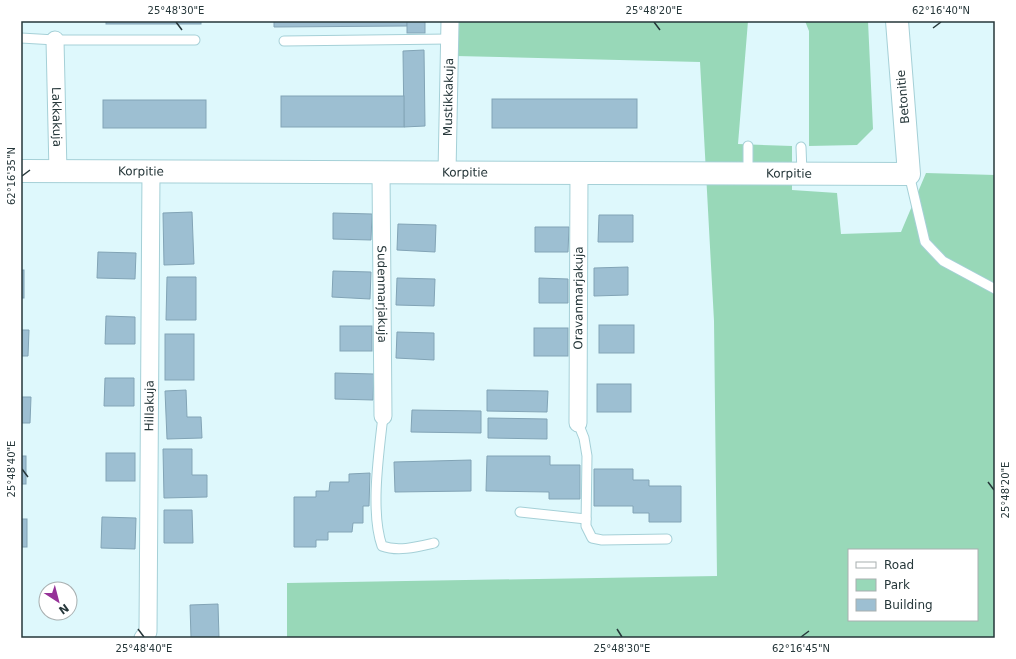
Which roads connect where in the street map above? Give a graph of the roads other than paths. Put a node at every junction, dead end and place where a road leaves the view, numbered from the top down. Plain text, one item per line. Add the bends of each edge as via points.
1 (450, 21) edge
2 (897, 21) edge
3 (21, 38) edge
4 (449, 39) junction
5 (55, 40) junction
6 (195, 40) dead end
7 (284, 41) dead end
8 (748, 146) dead end
9 (801, 147) dead end
10 (21, 172) edge
11 (58, 172) junction
12 (151, 172) junction
13 (381, 172) junction
14 (447, 172) junction
15 (579, 173) junction
16 (748, 173) junction
17 (802, 173) junction
18 (909, 174) junction
19 (995, 289) edge
20 (383, 416) joint
21 (578, 423) joint
22 (520, 512) dead end
23 (586, 519) junction
24 (666, 538) dead end
25 (434, 543) dead end
26 (143, 638) edge

1 - 4 street, Mustikkakuja
2 - 18 street, Betonitie
3 - 5 lane
4 - 7 lane
4 - 14 street, Mustikkakuja
5 - 6 lane
5 - 11 street, Lakkakuja
8 - 16 lane
9 - 17 lane
10 - 11 street, Korpitie
11 - 12 street, Korpitie
12 - 13 street, Korpitie
12 - 26 street, Hillakuja via 148,632
13 - 14 street, Korpitie
13 - 20 street, Sudenmarjakuja
14 - 15 street, Korpitie
15 - 16 street, Korpitie
15 - 21 street, Oravanmarjakuja
16 - 17 street, Korpitie
17 - 18 street, Korpitie
18 - 19 lane via 925,242 944,261
20 - 25 lane via 376,506 378,537 382,546 390,549 413,548
21 - 23 lane via 587,456
22 - 23 lane
23 - 24 lane via 586,526 592,538

